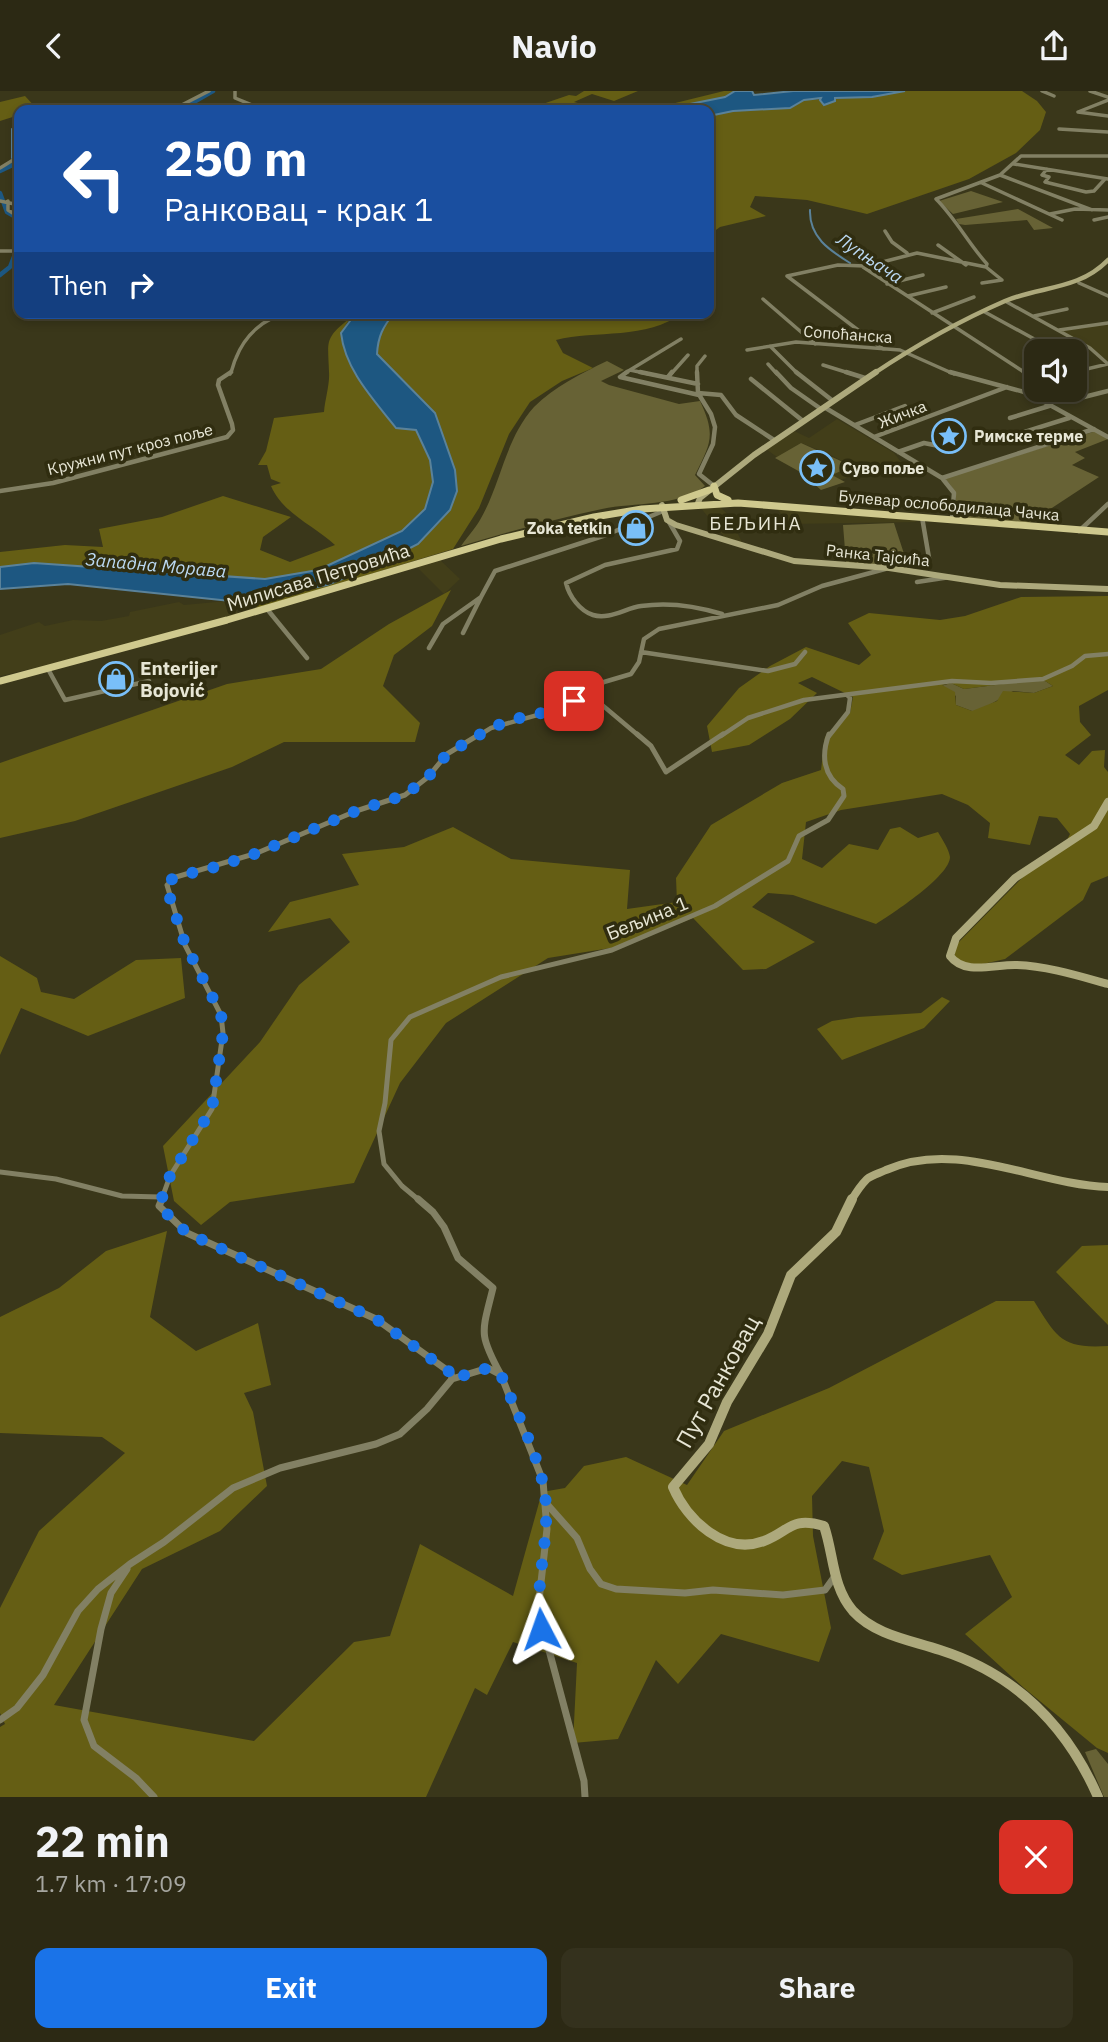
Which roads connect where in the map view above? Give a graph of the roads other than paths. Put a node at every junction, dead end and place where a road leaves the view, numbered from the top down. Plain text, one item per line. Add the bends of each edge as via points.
1 (209, 91) edge
2 (235, 91) edge
3 (1042, 91) edge
4 (1090, 91) edge
5 (1054, 96) dead end
6 (1108, 99) edge
7 (182, 105) edge
8 (252, 105) edge
9 (1108, 116) edge
10 (1059, 129) dead end
11 (1108, 132) edge
12 (1108, 156) edge
13 (1014, 164) junction
14 (1047, 169) junction
15 (1000, 175) junction
16 (1106, 179) edge
17 (982, 183) junction
18 (0, 201) edge
19 (7, 201) junction
20 (14, 203) edge
21 (1092, 209) junction
22 (1108, 209) edge
23 (14, 213) edge
24 (1050, 214) junction
25 (1108, 217) edge
26 (1062, 220) dead end
27 (1094, 220) dead end
28 (885, 231) dead end
29 (937, 245) dead end
30 (907, 253) junction
31 (1108, 260) edge
32 (966, 265) junction
33 (865, 266) junction
34 (986, 267) junction
35 (923, 275) dead end
36 (982, 283) dead end
37 (1079, 283) junction
38 (887, 284) junction
39 (946, 287) dead end
40 (908, 296) junction
41 (1108, 296) edge
42 (974, 297) dead end
43 (763, 299) dead end
44 (1004, 301) junction
45 (1067, 309) dead end
46 (983, 311) junction
47 (932, 313) junction
48 (1034, 316) junction
49 (268, 319) edge
50 (1108, 323) edge
51 (950, 327) junction
52 (1057, 330) junction
53 (681, 339) dead end
54 (1034, 339) edge
55 (816, 344) junction
56 (770, 346) junction
57 (883, 349) junction
58 (747, 350) dead end
59 (905, 351) junction
60 (688, 355) dead end
61 (705, 356) dead end
62 (1108, 364) edge
63 (768, 365) dead end
64 (823, 365) dead end
65 (1087, 369) edge
66 (630, 370) junction
67 (1024, 373) edge
68 (668, 377) junction
69 (865, 378) junction
70 (751, 379) dead end
71 (698, 384) junction
72 (1007, 387) junction
73 (1108, 391) edge
74 (699, 394) junction
75 (1087, 396) edge
76 (833, 401) junction
77 (1049, 406) junction
78 (905, 407) dead end
79 (822, 408) junction
80 (939, 413) joint
81 (1010, 418) dead end
82 (1069, 418) junction
83 (803, 421) junction
84 (855, 425) junction
85 (1094, 429) junction
86 (874, 437) junction
87 (1008, 437) dead end
88 (1108, 437) edge
89 (774, 440) junction
90 (955, 441) dead end
91 (898, 452) junction
92 (942, 478) junction
93 (712, 488) junction
94 (0, 491) edge
95 (698, 503) junction
96 (747, 503) junction
97 (1108, 504) edge
98 (664, 507) junction
99 (922, 517) junction
100 (952, 520) junction
101 (669, 522) junction
102 (1079, 531) junction
103 (1108, 531) edge
104 (929, 558) dead end
105 (889, 568) junction
106 (950, 577) junction
107 (917, 582) dead end
108 (1108, 589) edge
109 (481, 597) junction
110 (267, 609) junction
111 (723, 615) junction
112 (463, 633) dead end
113 (429, 647) dead end
114 (641, 652) junction
115 (805, 652) dead end
116 (1108, 654) edge
117 (307, 658) dead end
118 (48, 669) junction
119 (0, 681) edge
120 (149, 681) dead end
121 (589, 694) junction
122 (847, 695) junction
123 (1108, 802) edge
124 (1108, 984) edge
125 (0, 1172) edge
126 (1108, 1187) edge
127 (160, 1197) junction
128 (501, 1375) junction
129 (452, 1379) junction
130 (546, 1503) junction
131 (130, 1564) junction
132 (835, 1576) junction
133 (0, 1720) edge
134 (154, 1797) edge
135 (585, 1797) edge
136 (1098, 1797) edge

1 - 7 street
2 - 8 street via 235,98
3 - 5 street
4 - 6 street
6 - 9 street via 1078,112
10 - 11 street
12 - 13 street via 1021,156
13 - 14 street
13 - 15 street
14 - 16 street
14 - 16 street via 1042,175 1049,177 1045,182 1086,192 1094,191
15 - 17 street
15 - 21 street
17 - 24 street
17 - 34 street via 936,200 952,215
18 - 19 street
19 - 20 street
19 - 23 street via 8,210
21 - 22 street
21 - 24 street
24 - 26 street
25 - 27 street
28 - 30 street
29 - 32 street
30 - 32 street
30 - 33 street
31 - 37 street
32 - 34 street
33 - 38 street
33 - 57 street via 829,266 787,276
34 - 36 street via 1002,281
35 - 38 street
37 - 41 street
37 - 44 street
38 - 40 street
39 - 40 street
40 - 47 street
42 - 47 street
43 - 55 street
44 - 46 street
44 - 48 street
45 - 48 street
46 - 51 street
46 - 54 street
47 - 51 street
48 - 52 street
49 - 94 street, Кружни пут кроз поље via 236,356 231,373 219,380 218,390 233,423 227,437 53,483
50 - 52 street
51 - 59 street
51 - 67 street
52 - 62 street
53 - 66 street
55 - 56 street, Сопоћанска
55 - 57 street, Сопоћанска
56 - 58 street, Сопоћанска
56 - 76 street
57 - 59 street, Сопоћанска
59 - 69 street
59 - 72 street, Сопоћанска via 957,375
60 - 68 street
61 - 71 street via 697,366
62 - 65 street
63 - 79 street
64 - 69 street
66 - 68 street
66 - 74 street via 620,377
68 - 71 street
69 - 76 street
70 - 83 street
71 - 74 street
72 - 77 street, Сопоћанска
72 - 80 street
73 - 75 street
74 - 89 street via 721,395 740,418
74 - 93 street via 713,418 715,435 698,474
76 - 79 street
77 - 81 street
77 - 82 street, Сопоћанска
78 - 84 street
79 - 83 street
79 - 84 street
80 - 86 street, Жичка
82 - 85 street, Сопоћанска
82 - 87 street
83 - 89 street
84 - 86 street
85 - 88 street, Сопоћанска
85 - 92 street
86 - 91 street
89 - 93 street
90 - 91 street via 939,446 924,443
91 - 92 street
92 - 100 street via 954,493
93 - 95 street
93 - 96 main road via 719,497
93 - 98 main road
95 - 96 main road, Булевар ослободилаца Чачка
95 - 98 main road, Булевар ослободилаца Чачка
96 - 99 main road, Булевар ослободилаца Чачка
97 - 102 street
98 - 101 street
98 - 109 street via 607,535 501,568
98 - 110 main road, Милисава Петровића via 596,514 533,529
99 - 100 main road, Булевар ослободилаца Чачка
99 - 104 street
100 - 102 main road, Булевар ослободилаца Чачка
101 - 105 street, Ранка Тајсића via 794,561
101 - 111 street via 680,541 677,549 577,577 566,583 569,593 593,615 660,605
102 - 103 main road, Булевар ослободилаца Чачка
105 - 106 street, Ранка Тајсића
105 - 111 street via 822,586 778,605
106 - 107 street
106 - 108 street, Ранка Тајсића via 1000,585
109 - 112 street
109 - 113 street via 443,624
110 - 117 street
110 - 118 main road, Милисава Петровића
111 - 114 street via 653,632 644,639
114 - 115 street via 768,671 795,664
114 - 121 street via 631,674
116 - 122 street via 1085,656 1043,679 952,681
118 - 119 main road, Милисава Петровића
118 - 120 street via 63,699
121 - 122 street via 651,746 666,772 748,718 804,701
121 - 127 street via 559,709 491,728 447,754 405,795 257,853 169,881 167,889 185,944 221,1014 223,1033 212,1109
122 - 128 street, Бељина 1 via 849,710 829,734 825,756 827,773 844,796 828,820 799,836 788,860 715,906 612,950 501,977 453,997 410,1017 391,1041 379,1132 384,1164 433,1212 458,1258 493,1288 482,1332
123 - 124 street via 1094,826 1015,878 970,923 951,946 950,956 969,968 1018,965
125 - 127 street via 56,1179 122,1196
126 - 132 street, Пут Ранковац via 1078,1186 961,1160 906,1161 868,1178 836,1231 791,1275 768,1334 727,1402 709,1444 673,1487 690,1518 729,1541 755,1544 806,1520 824,1527
127 - 129 street via 159,1206 187,1233 376,1319 451,1373
128 - 129 street via 488,1368
128 - 130 street via 543,1481
129 - 131 street via 400,1434 280,1468 233,1488
130 - 132 street via 577,1538 601,1584 616,1589 783,1595 824,1590
130 - 135 street via 538,1609
131 - 133 street via 78,1611 43,1675 17,1708
131 - 134 street via 111,1593 100,1629 84,1720 94,1746
132 - 136 street, Пут Ранковац via 844,1598 875,1628 955,1655 1038,1706 1066,1734

